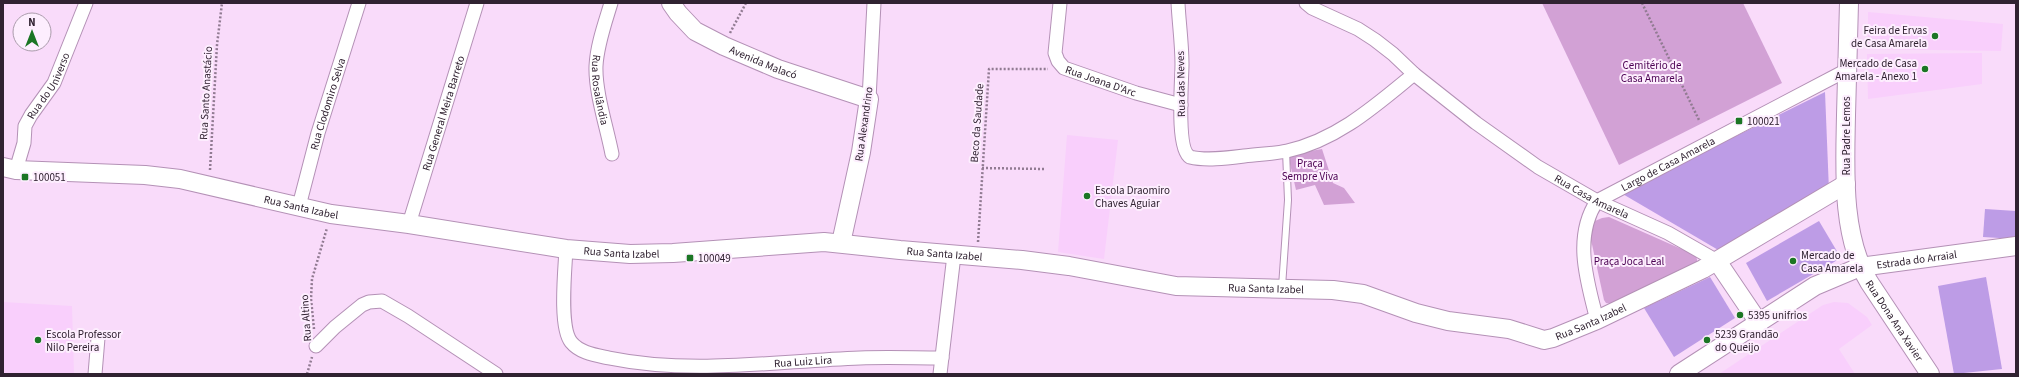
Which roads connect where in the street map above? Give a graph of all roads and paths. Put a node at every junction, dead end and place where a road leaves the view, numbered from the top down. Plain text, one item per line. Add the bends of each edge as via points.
1 (86, 3) edge
2 (222, 3) edge
3 (359, 3) edge
4 (477, 3) edge
5 (611, 3) edge
6 (671, 3) edge
7 (746, 3) edge
8 (874, 3) edge
9 (1060, 3) edge
10 (1178, 3) edge
11 (1306, 3) edge
12 (1642, 3) edge
13 (1849, 3) edge
14 (724, 46) junction
15 (1067, 70) junction
16 (1847, 70) junction
17 (1414, 74) junction
18 (869, 99) junction
19 (1181, 104) junction
20 (1699, 120) dead end
21 (1286, 151) junction
22 (612, 154) dead end
23 (10, 168) edge
24 (982, 168) junction
25 (1045, 169) dead end
26 (210, 184) junction
27 (1846, 184) junction
28 (1597, 201) junction
29 (299, 206) junction
30 (331, 214) junction
31 (409, 224) junction
32 (841, 243) junction
33 (2016, 246) edge
34 (566, 249) junction
35 (954, 255) junction
36 (977, 257) junction
37 (1717, 261) junction
38 (1860, 267) junction
39 (1282, 289) junction
40 (1596, 320) junction
41 (1759, 323) junction
42 (98, 338) dead end
43 (316, 346) junction
44 (942, 358) junction
45 (664, 370) edge
46 (95, 374) edge
47 (307, 374) edge
48 (496, 374) edge
49 (940, 374) edge
50 (1679, 374) edge
51 (1930, 374) edge

1 - 23 street, Rua do Universo via 54,83 31,115 26,126 24,142
2 - 26 path, Rua Santo Anastácio via 217,45
3 - 29 street, Rua Clodomiro Selva via 318,133
4 - 31 street, Rua General Meira Barreto
5 - 22 street, Rua Rosalândia via 596,67
6 - 14 street, Avenida Malacó via 696,31
7 - 14 path
8 - 18 street, Rua Alexandrino
9 - 15 street, Rua Joana D'Arc via 1055,53 1058,61
10 - 19 street, Rua das Neves via 1182,64
11 - 17 street, Rua Casa Amarela via 1358,29 1393,54
12 - 20 path
13 - 16 street, Rua Padre Lemos
14 - 18 street, Avenida Malacó via 778,69
15 - 19 street, Rua Joana D'Arc via 1136,93
15 - 24 path, Beco da Saudade via 989,69
16 - 27 street, Rua Padre Lemos
16 - 28 street, Largo de Casa Amarela
17 - 21 street via 1337,132
17 - 28 street, Rua Casa Amarela via 1538,167
18 - 32 street, Rua Alexandrino via 861,152
19 - 21 street, Rua das Neves via 1184,148 1187,155 1195,158 1230,157
21 - 39 lane via 1288,200
23 - 26 street, Rua Santa Izabel via 145,174
24 - 25 path
24 - 36 path, Beco da Saudade
26 - 29 street, Rua Santa Izabel
27 - 37 street, Rua Santa Izabel
27 - 38 street, Rua Padre Lemos via 1852,237
28 - 37 street, Rua Casa Amarela via 1668,233
28 - 40 street via 1588,219 1583,252
29 - 30 street, Rua Santa Izabel
30 - 31 street, Rua Santa Izabel
30 - 43 path, Rua Altino via 312,279 311,299
31 - 34 street, Rua Santa Izabel
32 - 34 street, Rua Santa Izabel via 637,254
32 - 35 street, Rua Santa Izabel
33 - 38 street, Estrada do Arraial
34 - 45 street, Rua Luiz Lira via 564,325 570,341 577,348 590,354
35 - 36 street, Rua Santa Izabel
35 - 44 street
36 - 39 street, Rua Santa Izabel via 1069,266 1176,286
37 - 40 street, Rua Santa Izabel
37 - 41 street, Rua Casa Amarela
38 - 41 street, Estrada do Arraial via 1815,286
38 - 51 street, Rua Dona Ana Xavier
39 - 40 street, Rua Santa Izabel via 1333,290 1363,294 1435,318 1508,329 1544,340
41 - 50 street, Estrada do Arraial
42 - 46 street
43 - 47 path, Rua Altino
43 - 48 street via 362,306 369,302 382,301
44 - 45 street, Rua Luiz Lira via 860,358
44 - 49 street

